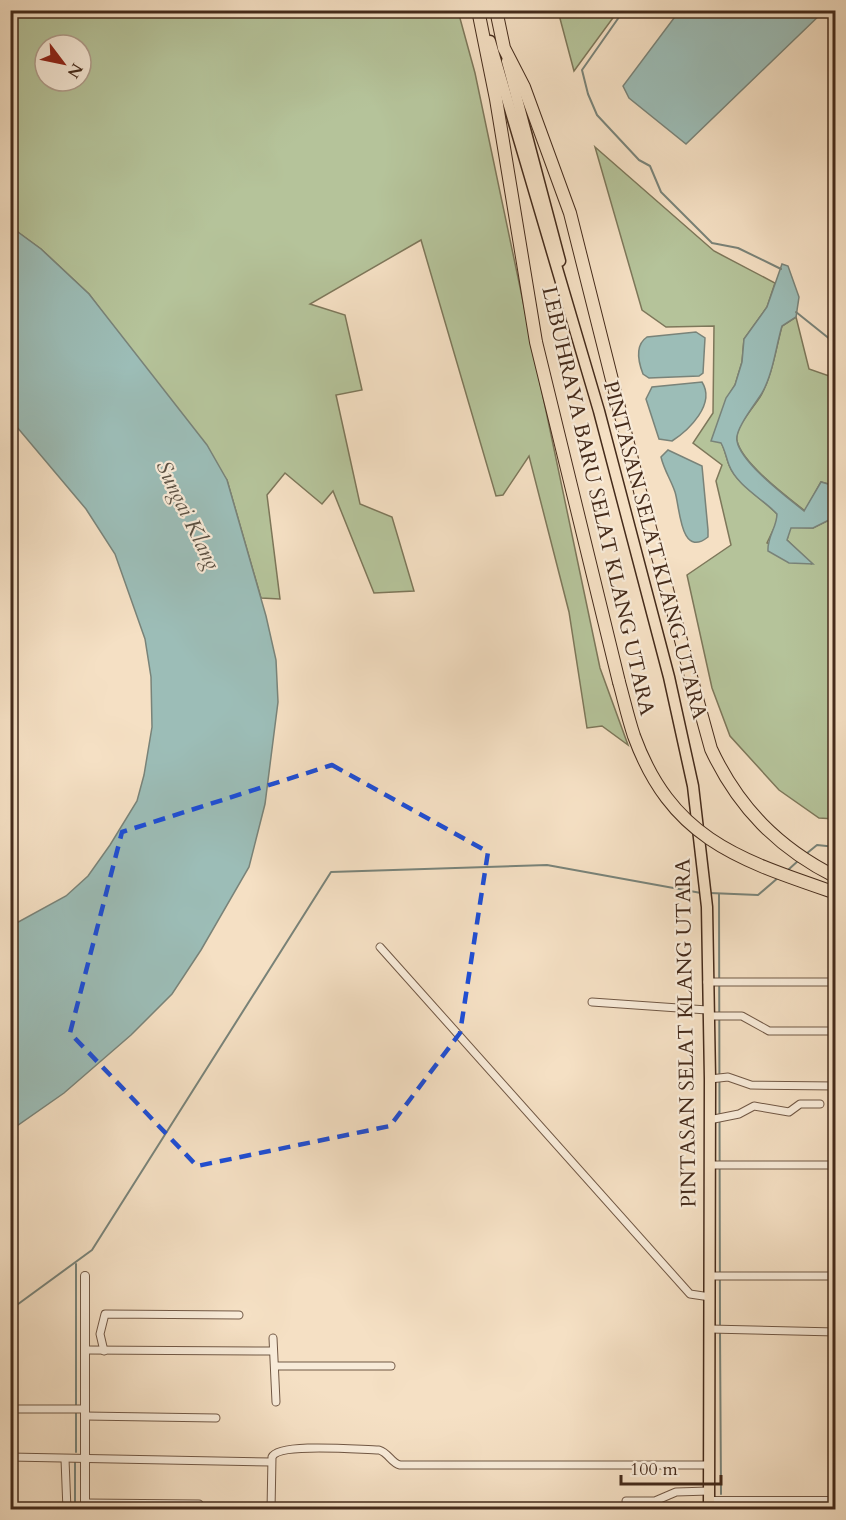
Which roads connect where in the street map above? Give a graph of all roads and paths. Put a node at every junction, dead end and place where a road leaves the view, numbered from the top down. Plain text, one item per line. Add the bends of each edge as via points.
1 (480, 10) edge
2 (496, 10) edge
3 (504, 48) junction
4 (573, 320) junction
5 (836, 877) edge
6 (836, 893) edge
7 (380, 947) dead end
8 (707, 982) junction
9 (836, 982) edge
10 (592, 1002) dead end
11 (710, 1014) junction
12 (836, 1031) edge
13 (712, 1079) junction
14 (836, 1086) edge
15 (820, 1104) dead end
16 (713, 1119) junction
17 (712, 1165) junction
18 (836, 1165) edge
19 (86, 1276) dead end
20 (711, 1276) junction
21 (836, 1276) edge
22 (710, 1298) junction
23 (238, 1314) dead end
24 (712, 1329) junction
25 (836, 1332) edge
26 (273, 1338) dead end
27 (85, 1350) junction
28 (104, 1351) junction
29 (273, 1351) junction
30 (275, 1366) junction
31 (391, 1366) dead end
32 (276, 1402) dead end
33 (10, 1408) edge
34 (85, 1412) junction
35 (216, 1418) dead end
36 (10, 1457) edge
37 (69, 1459) junction
38 (85, 1459) junction
39 (271, 1462) junction
40 (709, 1466) junction
41 (626, 1501) dead end
42 (709, 1501) edge
43 (836, 1501) edge
44 (199, 1504) dead end
45 (85, 1506) edge
46 (49, 1509) edge
47 (67, 1509) edge
48 (271, 1509) edge

1 - 4 highway, LEBUHRAYA BARU SELAT KLANG UTARA
1 - 6 highway, LEBUHRAYA BARU SELAT KLANG UTARA, bridge via 536,342 634,736 652,776 684,819 715,844 739,858
2 - 3 highway, LEBUHRAYA BARU SELAT KLANG UTARA
3 - 4 highway, LEBUHRAYA BARU SELAT KLANG UTARA via 550,217
3 - 5 highway, LEBUHRAYA BARU SELAT KLANG UTARA via 524,87 570,213 642,499 711,749 725,780 759,823 797,856
4 - 8 highway, PINTASAN SELAT KLANG UTARA via 684,740 705,879
7 - 22 street via 690,1294
8 - 9 street
8 - 11 highway, PINTASAN SELAT KLANG UTARA
10 - 11 street
11 - 12 street via 742,1016 769,1031
11 - 13 highway, PINTASAN SELAT KLANG UTARA
13 - 14 street via 724,1077 751,1086
13 - 16 highway, PINTASAN SELAT KLANG UTARA
15 - 16 street via 800,1104 789,1112 754,1106
16 - 17 highway, PINTASAN SELAT KLANG UTARA
17 - 18 street
17 - 20 highway, PINTASAN SELAT KLANG UTARA
19 - 27 street
20 - 21 street
20 - 22 highway, PINTASAN SELAT KLANG UTARA
22 - 24 highway, PINTASAN SELAT KLANG UTARA
23 - 28 street via 105,1314 100,1334
24 - 25 street
24 - 40 highway, PINTASAN SELAT KLANG UTARA
26 - 29 street
27 - 28 street
27 - 34 street
28 - 29 street
29 - 30 street
30 - 31 street
30 - 32 street
33 - 34 street
34 - 35 street
34 - 38 street
36 - 37 street
37 - 38 street
37 - 47 street
38 - 39 street
38 - 45 street
39 - 40 street via 274,1453 298,1448 379,1450 400,1465
39 - 48 street
40 - 42 highway, PINTASAN SELAT KLANG UTARA
41 - 42 street via 655,1501 676,1492
42 - 43 street
44 - 45 street
46 - 47 street

